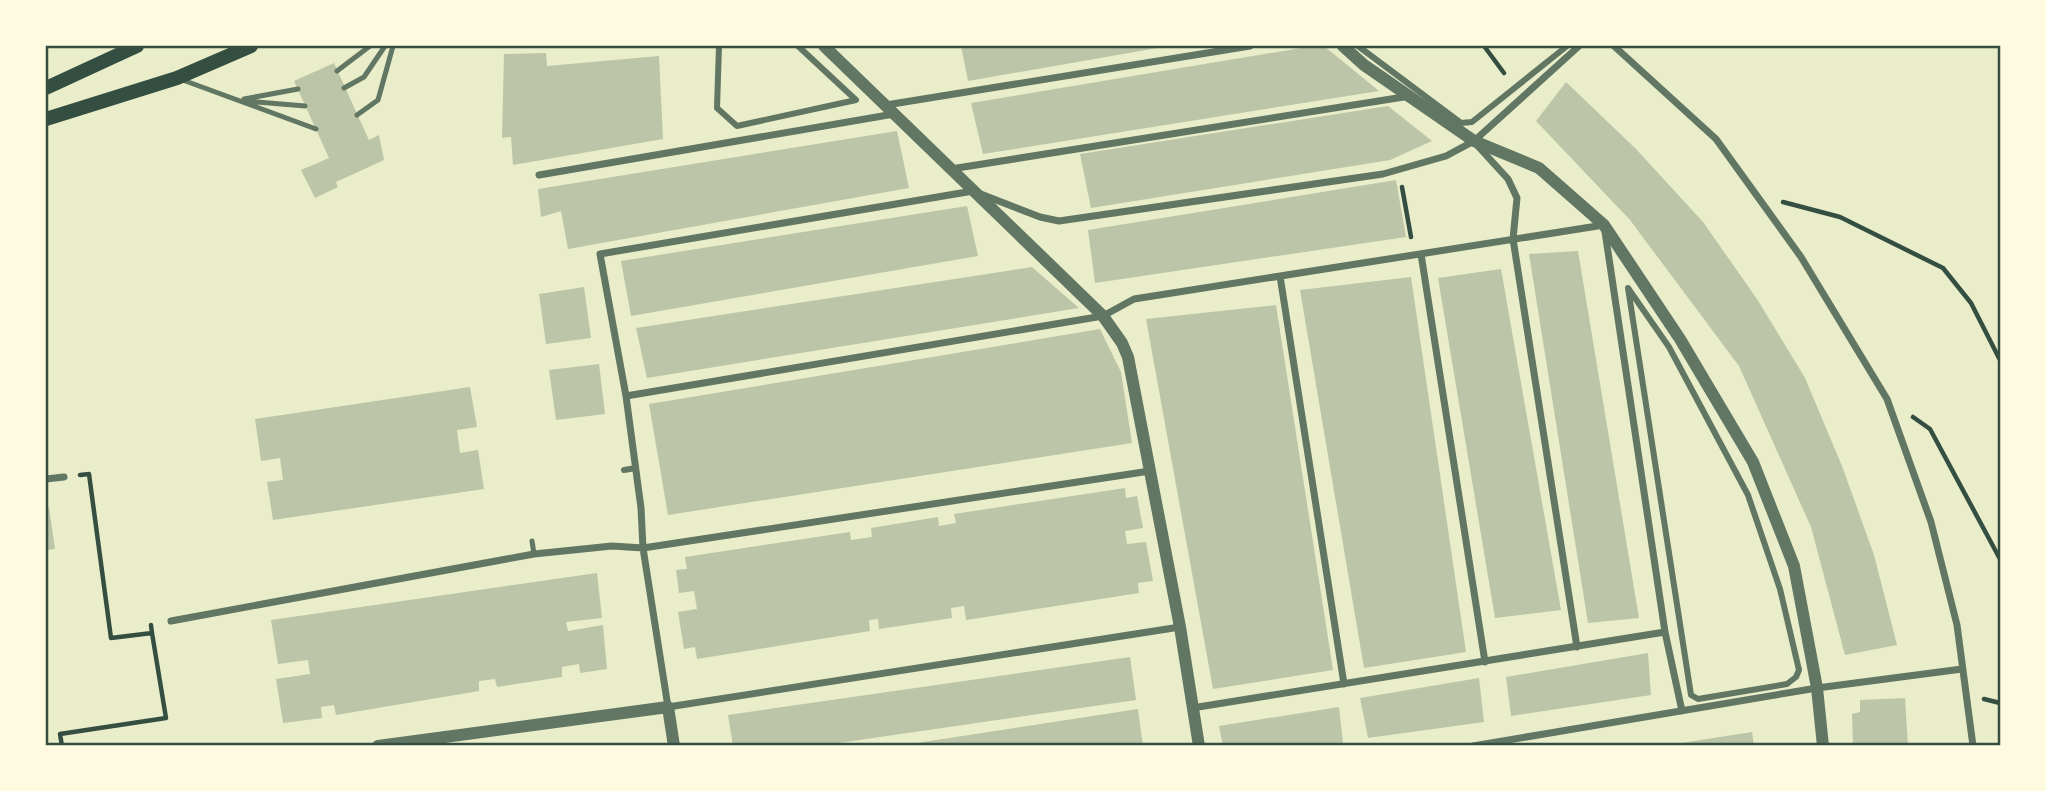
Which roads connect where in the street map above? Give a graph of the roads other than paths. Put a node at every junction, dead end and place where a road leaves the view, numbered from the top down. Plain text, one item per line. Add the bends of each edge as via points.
1 (137, 46) edge
2 (251, 46) edge
3 (370, 46) edge
4 (384, 46) edge
5 (393, 46) edge
6 (719, 46) edge
7 (799, 46) edge
8 (824, 46) edge
9 (1250, 46) edge
10 (1343, 46) edge
11 (1358, 46) edge
12 (1567, 46) edge
13 (1579, 46) edge
14 (1614, 46) edge
15 (337, 71) dead end
16 (177, 78) junction
17 (46, 88) edge
18 (344, 88) dead end
19 (298, 89) dead end
20 (1410, 96) junction
21 (237, 100) junction
22 (305, 106) dead end
23 (890, 109) junction
24 (357, 115) dead end
25 (46, 119) edge
26 (316, 130) dead end
27 (1474, 141) junction
28 (951, 169) junction
29 (539, 175) dead end
30 (973, 191) junction
31 (1605, 225) junction
32 (1513, 239) junction
33 (1417, 254) junction
34 (1280, 276) junction
35 (1103, 316) junction
36 (626, 396) junction
37 (636, 468) junction
38 (624, 470) dead end
39 (1150, 471) junction
40 (64, 477) dead end
41 (46, 479) edge
42 (532, 541) dead end
43 (643, 548) junction
44 (534, 554) junction
45 (171, 621) road end
46 (1180, 627) junction
47 (1665, 632) junction
48 (1577, 647) junction
49 (1485, 662) junction
50 (1962, 669) junction
51 (1345, 684) junction
52 (1817, 688) junction
53 (1691, 695) joint
54 (668, 707) junction
55 (1192, 708) junction
56 (1682, 712) junction
57 (378, 746) edge
58 (674, 746) edge
59 (1199, 746) edge
60 (1473, 746) edge
61 (1823, 746) edge
62 (1973, 746) edge

1 - 17 main road
2 - 16 main road
3 - 15 lane
4 - 18 lane via 364,77
5 - 24 lane via 378,100
6 - 7 street via 717,108 737,127 856,100
8 - 23 street
9 - 23 street
10 - 20 street
11 - 12 street via 1461,123 1472,122
13 - 27 street
14 - 50 street via 1716,139 1801,257 1886,399 1931,522 1957,625
16 - 21 lane
16 - 25 main road
19 - 21 lane
20 - 27 street
20 - 28 street
21 - 22 lane
21 - 26 lane
23 - 28 street
23 - 29 street
27 - 30 street via 1446,156 1382,174 1059,221
27 - 31 street via 1539,168
27 - 32 street via 1508,179 1517,198
28 - 30 street
30 - 35 street
30 - 36 street via 600,254
31 - 32 street
31 - 47 street
31 - 52 street via 1680,338 1753,462 1794,566
32 - 33 street
32 - 48 street
33 - 34 street
33 - 49 street
34 - 35 street via 1133,299
34 - 51 street
35 - 36 street
35 - 39 street via 1128,357
36 - 37 street
37 - 38 street
37 - 43 street
39 - 43 street
39 - 46 street
40 - 41 street
42 - 44 lane
43 - 44 street via 612,546
43 - 54 street
44 - 45 street
46 - 54 street
46 - 55 street
47 - 48 street
47 - 56 street
48 - 49 street
49 - 51 street
50 - 52 street
50 - 62 street
51 - 55 street
52 - 56 street
52 - 61 street
53 - 53 street via 1630,302 1628,288 1669,347 1748,495 1780,589 1798,670 1787,684 1698,699
54 - 57 street
54 - 58 street
55 - 59 street
56 - 60 street

